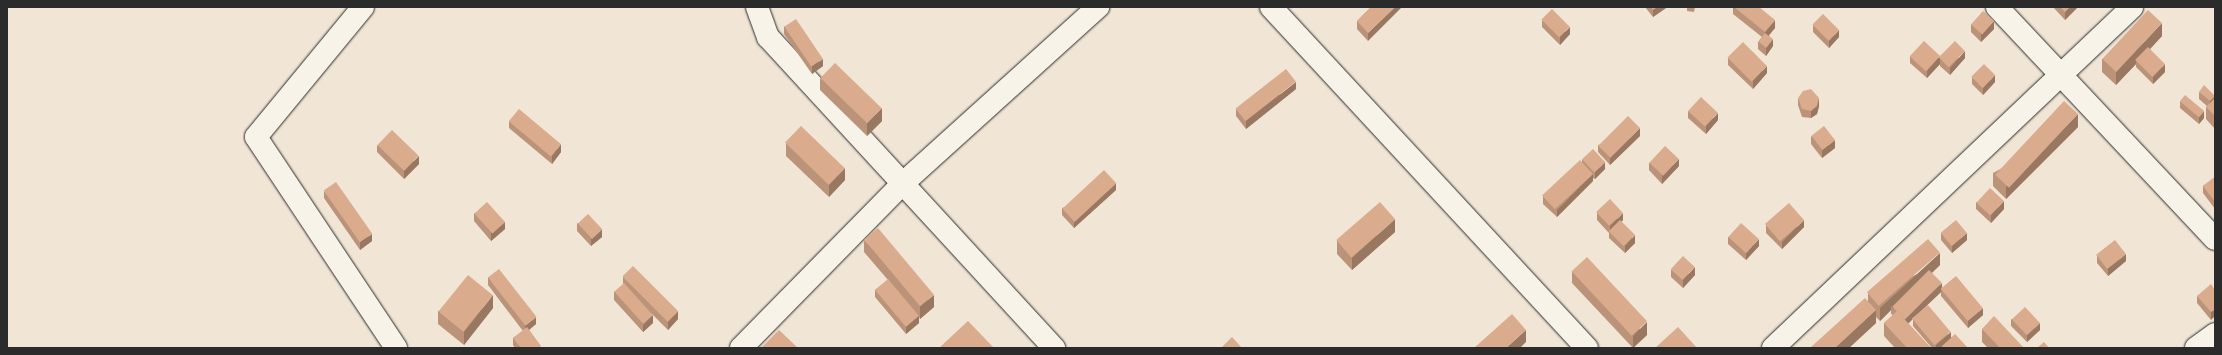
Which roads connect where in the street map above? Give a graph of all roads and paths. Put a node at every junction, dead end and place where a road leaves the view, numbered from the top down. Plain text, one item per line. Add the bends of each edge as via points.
1 (363, 7) edge
2 (757, 7) edge
3 (1098, 7) edge
4 (1270, 7) edge
5 (1997, 7) edge
6 (2132, 7) edge
7 (2060, 74) junction
8 (901, 185) junction
9 (2215, 239) edge
10 (2215, 334) edge
11 (396, 348) edge
12 (741, 348) edge
13 (1054, 348) edge
14 (1587, 348) edge
15 (1773, 348) edge
16 (2196, 348) edge

1 - 11 street via 256,137
2 - 8 street via 768,37
3 - 8 street
4 - 14 street
5 - 7 street
6 - 7 street
7 - 9 street
7 - 15 street
8 - 12 street
8 - 13 street
10 - 16 street

